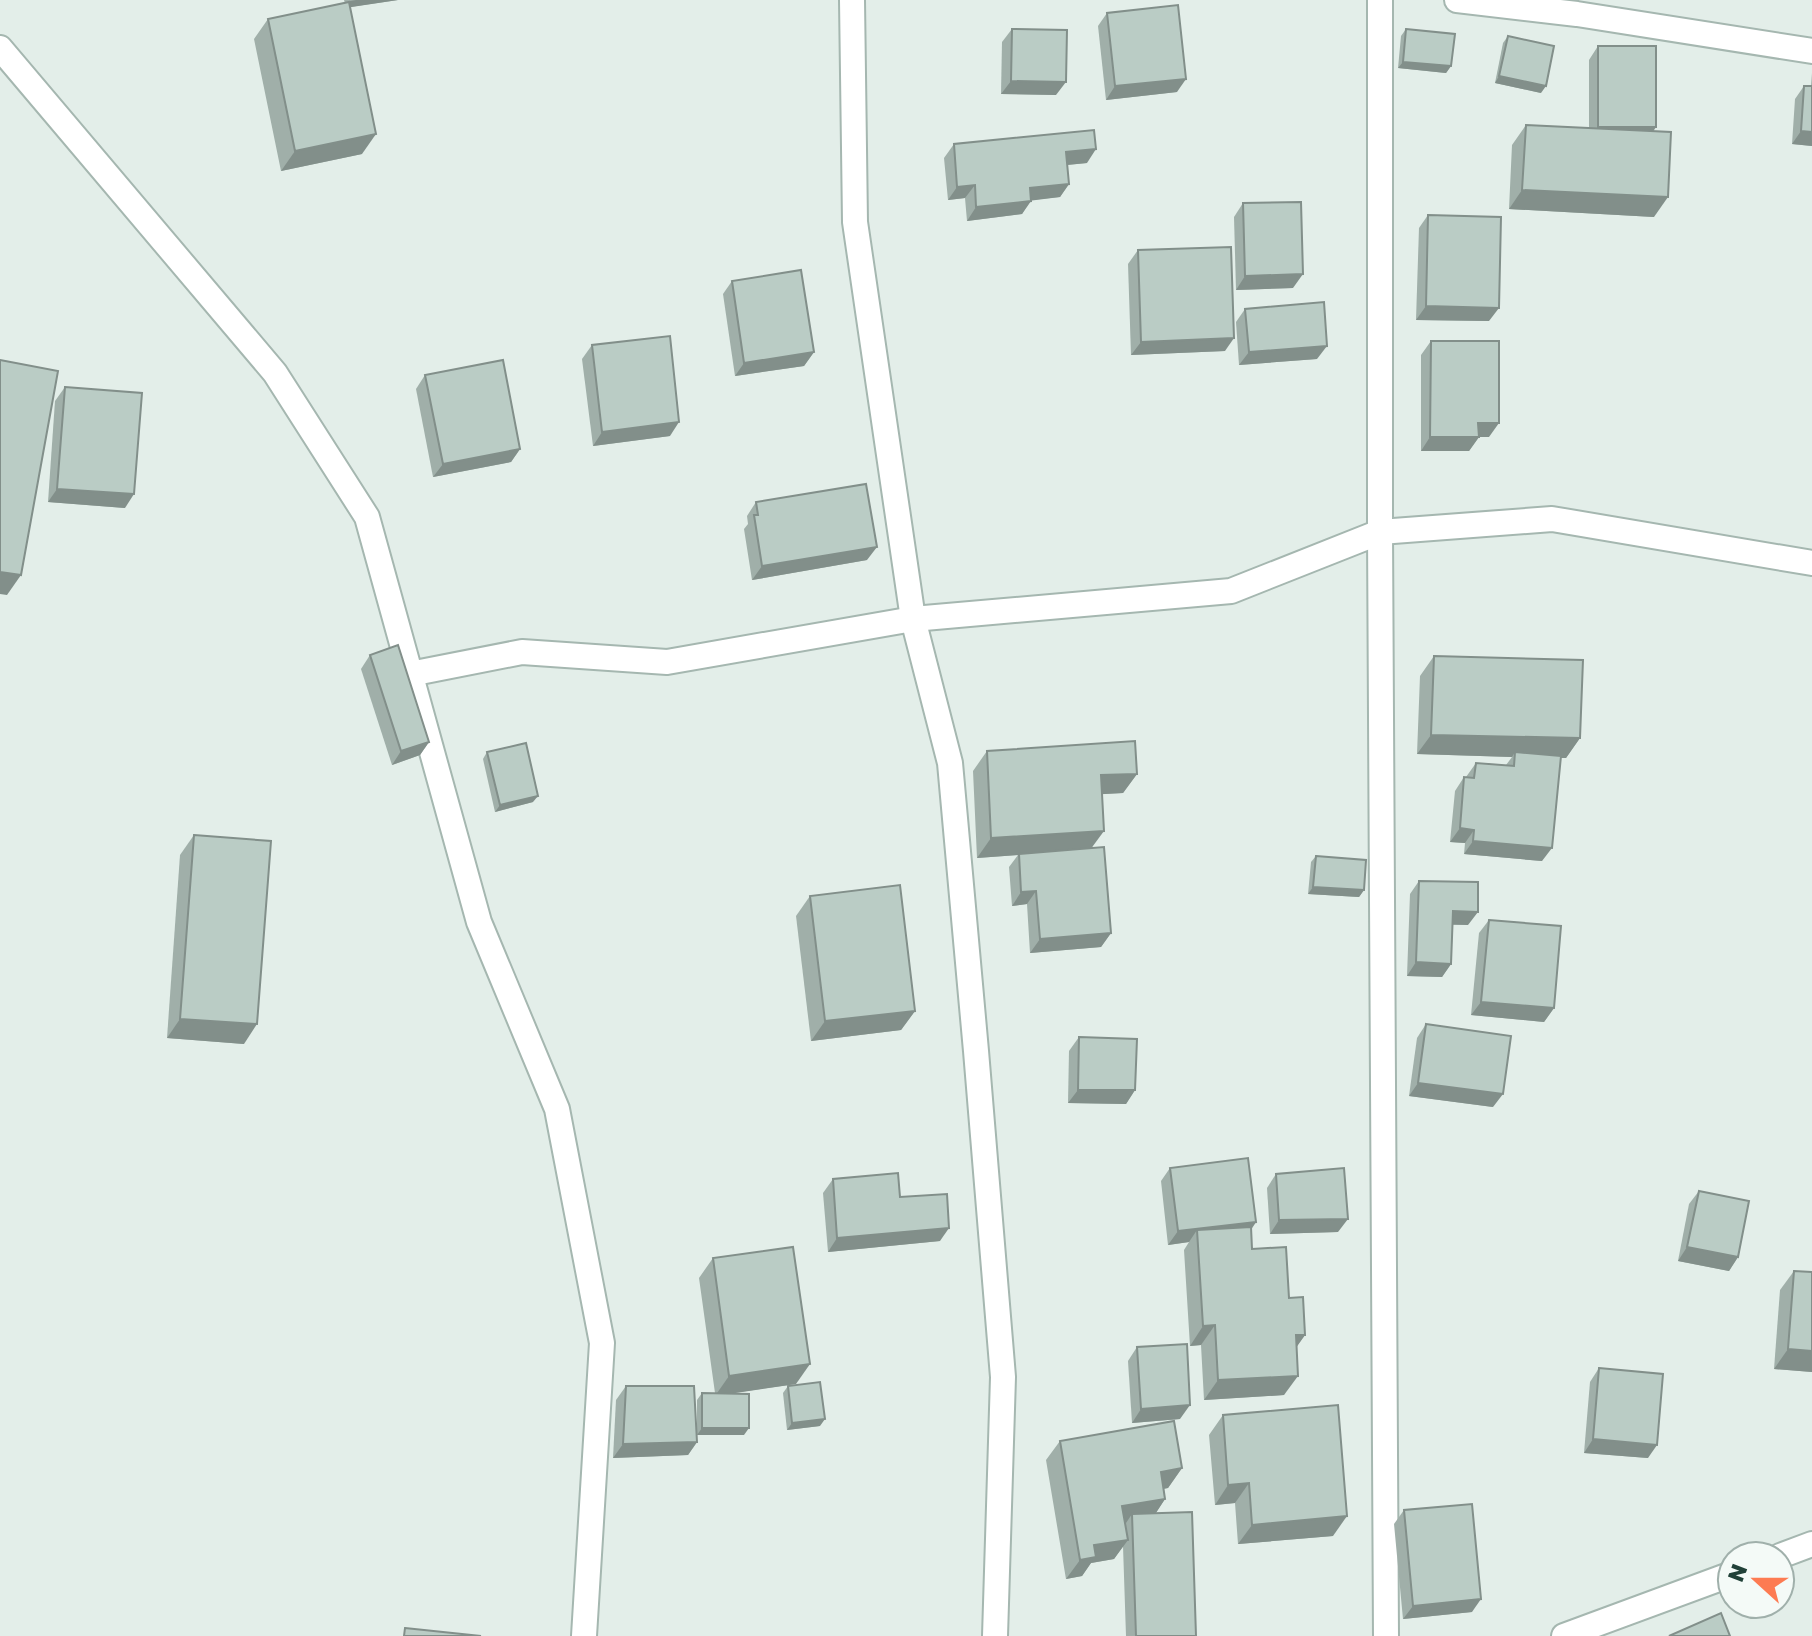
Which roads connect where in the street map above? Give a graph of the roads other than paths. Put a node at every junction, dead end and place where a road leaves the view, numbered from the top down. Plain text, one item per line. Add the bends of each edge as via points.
1 (852, 0) edge
2 (1380, 0) edge
3 (1457, 0) edge
4 (0, 48) edge
5 (1812, 51) edge
6 (1380, 532) junction
7 (1812, 563) edge
8 (913, 619) junction
9 (410, 674) junction
10 (1716, 1580) edge
11 (584, 1636) edge
12 (995, 1636) edge
13 (1386, 1636) edge
14 (1564, 1636) edge

1 - 8 street via 855,222
2 - 6 street
3 - 5 street
4 - 9 street via 275,373 367,517
6 - 7 street via 1552,519
6 - 8 street via 1231,591
6 - 13 street
8 - 9 street via 667,662 522,652
8 - 12 street via 950,763 1003,1377
9 - 11 street via 479,922 557,1109 602,1343
10 - 14 street

